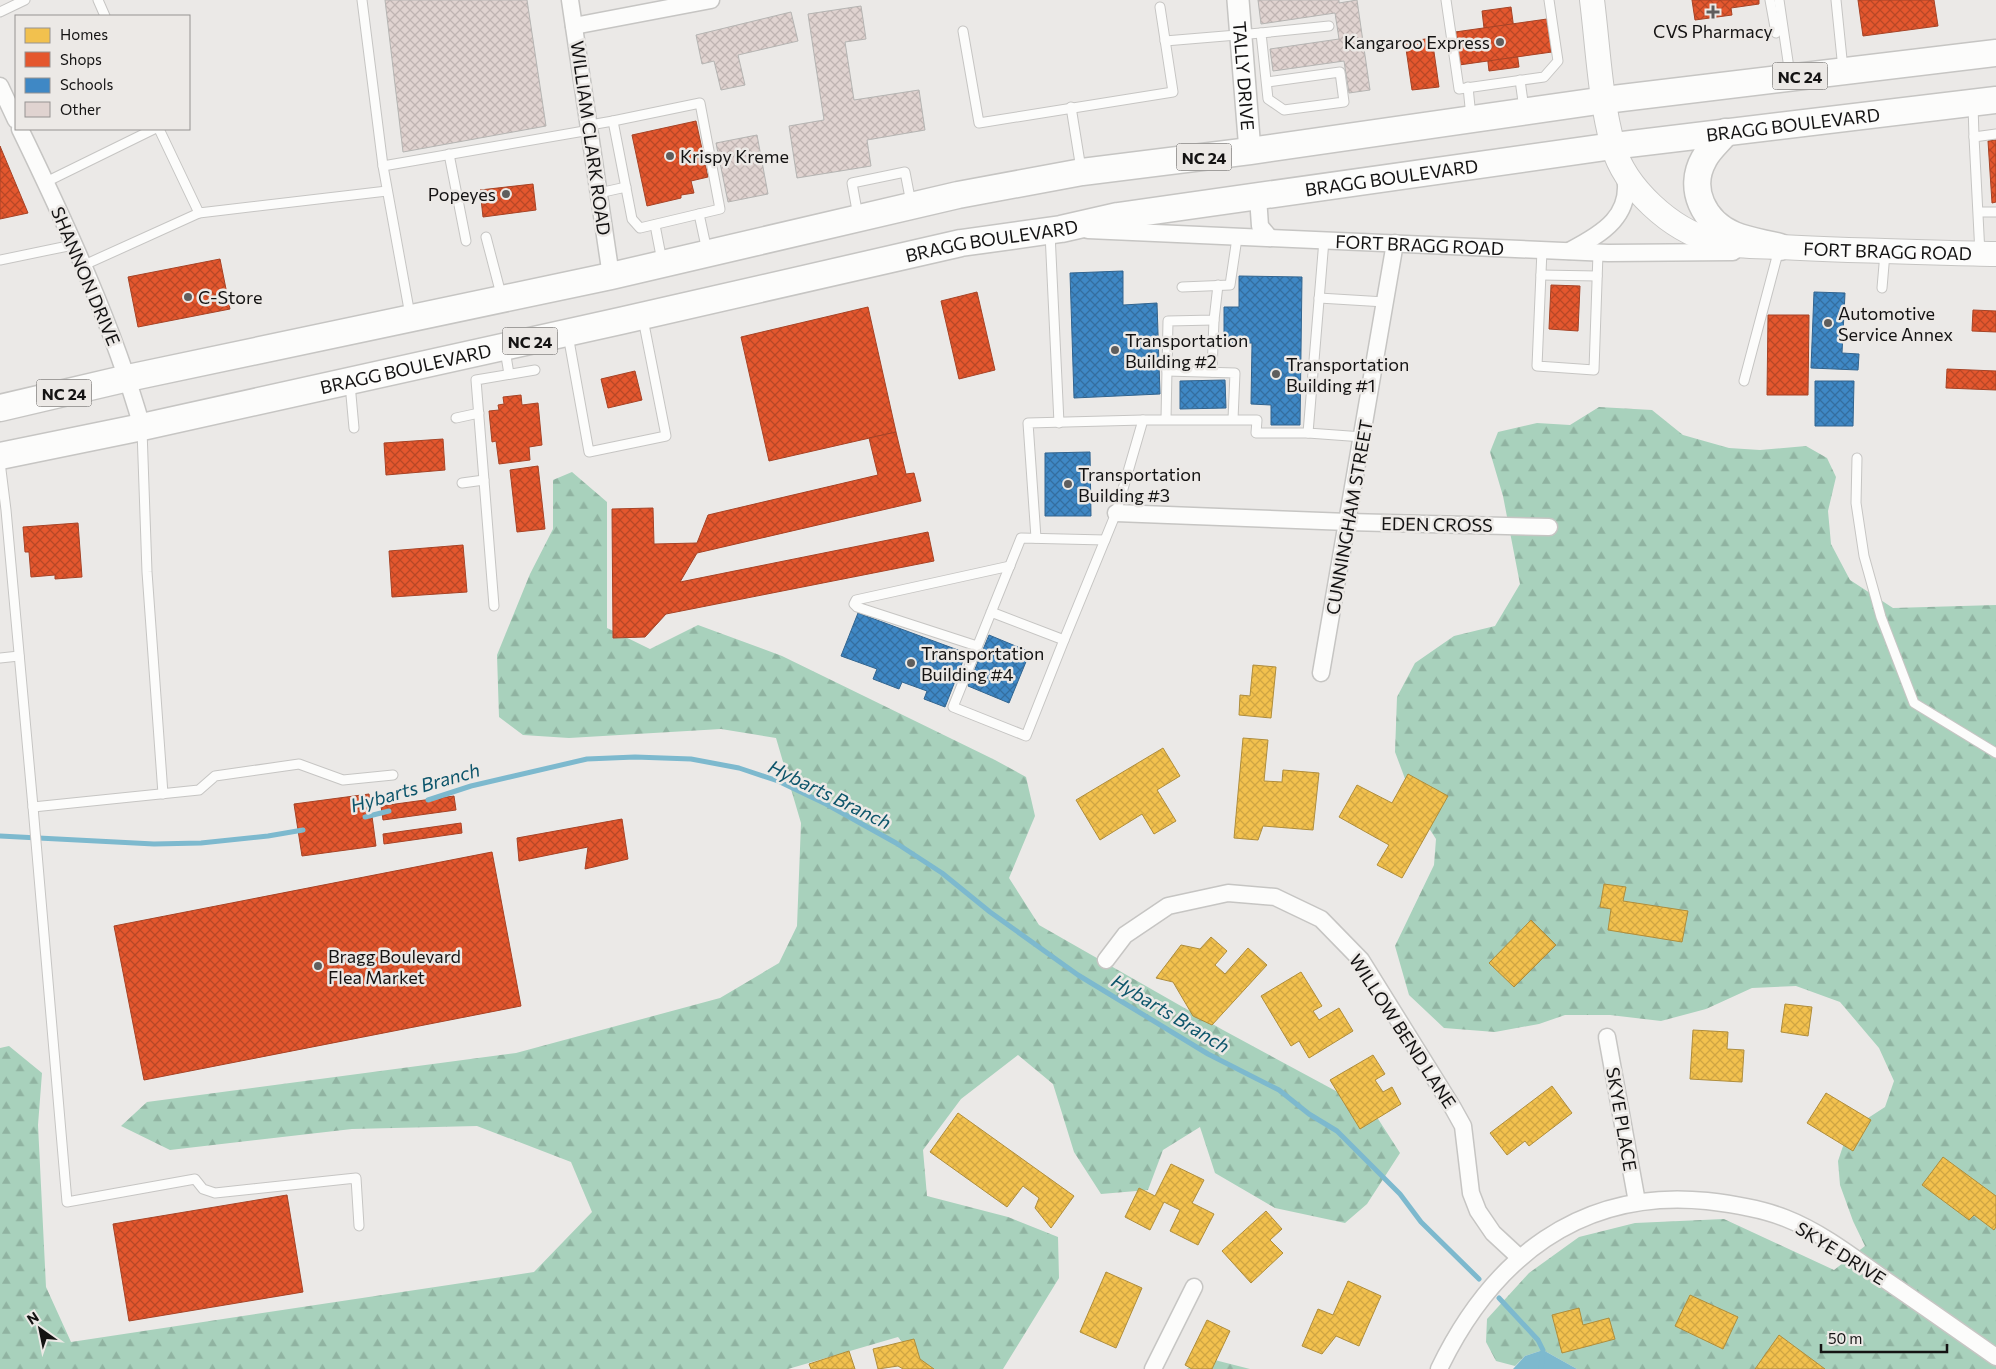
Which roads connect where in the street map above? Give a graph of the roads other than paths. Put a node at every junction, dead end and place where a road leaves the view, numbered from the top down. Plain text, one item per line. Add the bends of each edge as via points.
1 (25, 0) edge
2 (98, 0) edge
3 (362, 0) edge
4 (570, 0) edge
5 (711, 0) edge
6 (1238, 0) edge
7 (1446, 0) edge
8 (1549, 0) edge
9 (1592, 0) edge
10 (1770, 0) edge
11 (1780, 0) edge
12 (1836, 0) edge
13 (1160, 8) dead end
14 (0, 12) edge
15 (105, 15) edge
16 (574, 26) junction
17 (1329, 26) dead end
18 (963, 31) dead end
19 (1780, 33) junction
20 (1251, 34) junction
21 (1165, 41) junction
22 (1996, 53) edge
23 (1843, 71) junction
24 (1790, 78) junction
25 (1520, 80) junction
26 (1267, 82) junction
27 (0, 86) edge
28 (1468, 87) junction
29 (1605, 100) junction
30 (1257, 101) junction
31 (1984, 101) edge
32 (1071, 107) junction
33 (1525, 112) junction
34 (15, 118) edge
35 (1471, 120) junction
36 (613, 121) junction
37 (590, 127) junction
38 (20, 130) edge
39 (152, 130) edge
40 (159, 130) edge
41 (1726, 132) junction
42 (1996, 134) edge
43 (1974, 137) junction
44 (1613, 146) junction
45 (1250, 151) junction
46 (450, 154) junction
47 (382, 166) junction
48 (1624, 171) junction
49 (1082, 172) junction
50 (46, 182) junction
51 (626, 187) junction
52 (387, 191) junction
53 (599, 193) junction
54 (1258, 197) junction
55 (912, 206) junction
56 (1980, 212) junction
57 (1996, 212) edge
58 (199, 213) junction
59 (700, 214) junction
60 (858, 219) junction
61 (655, 225) junction
62 (1055, 229) junction
63 (486, 237) dead end
64 (1237, 238) junction
65 (1270, 238) junction
66 (1324, 240) junction
67 (466, 241) dead end
68 (1395, 243) junction
69 (73, 245) junction
70 (1780, 247) junction
71 (1542, 250) junction
72 (1569, 251) junction
73 (1885, 251) junction
74 (1598, 253) junction
75 (708, 254) junction
76 (1988, 254) edge
77 (0, 260) edge
78 (663, 264) junction
79 (82, 266) junction
80 (1541, 275) junction
81 (611, 276) junction
82 (1597, 276) junction
83 (1218, 285) junction
84 (1182, 287) dead end
85 (1882, 288) dead end
86 (502, 298) junction
87 (1319, 298) junction
88 (1385, 302) junction
89 (642, 316) junction
90 (411, 318) junction
91 (1214, 320) junction
92 (567, 332) junction
93 (505, 346) junction
94 (535, 370) dead end
95 (1167, 371) junction
96 (1212, 372) junction
97 (509, 374) junction
98 (128, 378) junction
99 (350, 380) junction
100 (1744, 381) dead end
101 (0, 408) edge
102 (479, 413) junction
103 (456, 418) dead end
104 (1166, 419) junction
105 (1143, 420) junction
106 (1233, 420) junction
107 (1059, 423) junction
108 (142, 427) junction
109 (354, 428) dead end
110 (1308, 433) junction
111 (1363, 437) junction
112 (0, 456) edge
113 (1857, 458) dead end
114 (0, 462) edge
115 (484, 480) junction
116 (462, 482) dead end
117 (1116, 513) junction
118 (1348, 522) junction
119 (1549, 527) dead end
120 (1036, 538) junction
121 (1105, 540) junction
122 (1010, 566) junction
123 (494, 606) dead end
124 (991, 612) junction
125 (1064, 640) junction
126 (977, 646) junction
127 (19, 656) junction
128 (0, 658) edge
129 (1321, 673) dead end
130 (1996, 753) edge
131 (393, 775) dead end
132 (163, 794) junction
133 (33, 807) junction
134 (1106, 960) dead end
135 (1607, 1037) dead end
136 (1637, 1202) junction
137 (359, 1226) dead end
138 (1520, 1258) junction
139 (1194, 1287) dead end
140 (1996, 1357) edge
141 (1153, 1369) edge
142 (1439, 1369) edge

1 - 14 lane
2 - 15 lane
3 - 47 lane
4 - 16 street, WILLIAM CLARK ROAD
5 - 16 street
6 - 20 street, TALLY DRIVE
7 - 28 lane via 1458,89
8 - 25 lane via 1558,62 1544,77
9 - 29 main road, FORT BRAGG ROAD
10 - 19 lane
11 - 19 lane
12 - 23 lane
13 - 21 lane
16 - 37 street, WILLIAM CLARK ROAD
17 - 20 lane
18 - 32 lane via 979,122
19 - 24 lane
20 - 21 lane
20 - 26 lane
20 - 30 street, TALLY DRIVE
21 - 32 lane via 1173,92
22 - 23 main road, NC 24
23 - 24 main road, NC 24
24 - 29 main road, NC 24
25 - 28 lane
25 - 33 lane
26 - 30 lane
26 - 30 lane via 1340,72 1344,102 1284,110
27 - 34 street
28 - 35 lane
29 - 33 main road, NC 24
29 - 44 main road, FORT BRAGG ROAD
30 - 45 street, TALLY DRIVE
31 - 41 main road, BRAGG BOULEVARD / NC 24
31 - 43 lane
32 - 49 lane
33 - 35 main road, NC 24
35 - 45 main road, NC 24
36 - 37 lane
36 - 51 lane
36 - 59 lane via 700,103 720,209
37 - 46 lane
37 - 53 street, WILLIAM CLARK ROAD
38 - 50 street, SHANNON DRIVE
39 - 50 lane
40 - 58 lane
41 - 44 main road, BRAGG BOULEVARD / NC 24
41 - 70 main road via 1704,159 1696,187 1698,199 1705,213 1734,235
42 - 43 lane
43 - 56 lane
44 - 48 main road, FORT BRAGG ROAD
44 - 54 main road, BRAGG BOULEVARD / NC 24
45 - 49 main road, NC 24
46 - 47 lane
46 - 67 lane
47 - 52 lane
48 - 70 main road, FORT BRAGG ROAD via 1656,209 1691,232 1736,246
48 - 72 street, FORT BRAGG ROAD via 1624,200 1614,221 1600,235
49 - 55 main road, NC 24
50 - 69 street, SHANNON DRIVE
51 - 53 lane
51 - 61 lane via 635,224 640,228
52 - 58 lane
52 - 90 lane
53 - 81 street, WILLIAM CLARK ROAD
54 - 62 main road, BRAGG BOULEVARD / NC 24 via 1118,216
54 - 65 street via 1260,226
55 - 60 main road, NC 24
55 - 60 lane via 905,172 852,183
56 - 57 lane
56 - 76 lane
58 - 79 lane
59 - 61 lane
59 - 75 lane
60 - 75 main road, NC 24
61 - 78 lane
62 - 64 street, FORT BRAGG ROAD
62 - 89 main road, BRAGG BOULEVARD / NC 24 via 960,243
62 - 107 lane
63 - 86 lane
64 - 65 street, FORT BRAGG ROAD
64 - 83 lane via 1230,284
65 - 66 street, FORT BRAGG ROAD
66 - 68 street, FORT BRAGG ROAD
66 - 87 lane
68 - 71 street, FORT BRAGG ROAD
68 - 88 street, CUNNINGHAM STREET
69 - 77 lane
69 - 79 street, SHANNON DRIVE
70 - 73 main road, FORT BRAGG ROAD
70 - 74 street, FORT BRAGG ROAD via 1707,253
70 - 100 lane
71 - 72 street, FORT BRAGG ROAD
71 - 80 lane
72 - 74 street, FORT BRAGG ROAD
73 - 76 main road, FORT BRAGG ROAD
73 - 85 lane
74 - 82 lane
75 - 78 main road, NC 24
78 - 81 main road, NC 24
79 - 98 street, SHANNON DRIVE
80 - 82 lane
80 - 82 lane via 1537,366 1594,370
81 - 86 main road, NC 24
83 - 84 lane
83 - 91 lane
86 - 90 main road, NC 24
87 - 88 lane
87 - 110 lane
88 - 111 street, CUNNINGHAM STREET
89 - 92 main road, BRAGG BOULEVARD / NC 24
89 - 92 lane via 666,436 589,452
90 - 98 main road, NC 24
91 - 95 lane via 1168,321
91 - 96 lane
92 - 93 main road, BRAGG BOULEVARD / NC 24
93 - 97 lane
93 - 99 main road, BRAGG BOULEVARD / NC 24
94 - 97 lane
95 - 96 lane
95 - 104 lane
96 - 106 lane via 1235,372
97 - 102 lane via 476,380
98 - 101 main road, NC 24
98 - 108 street, SHANNON DRIVE
99 - 108 main road, BRAGG BOULEVARD / NC 24
99 - 109 lane
102 - 103 lane
102 - 115 lane
104 - 105 lane
104 - 106 lane
105 - 107 lane
105 - 117 lane
106 - 110 lane via 1257,420 1256,433
107 - 120 lane via 1028,423
108 - 112 main road, BRAGG BOULEVARD / NC 24
108 - 132 lane via 147,572
110 - 111 lane
111 - 118 street, CUNNINGHAM STREET
113 - 130 lane via 1856,503 1864,556 1881,617 1914,703
114 - 127 lane
115 - 116 lane
115 - 123 lane
117 - 118 street, EDEN CROSS
117 - 121 lane
118 - 119 street, EDEN CROSS
118 - 129 street, CUNNINGHAM STREET
120 - 121 lane
120 - 122 lane via 1021,538
121 - 125 lane
122 - 124 lane
122 - 126 lane via 856,600 854,604
124 - 125 lane
124 - 126 lane
125 - 126 lane via 1026,736 953,707
127 - 128 lane
127 - 133 lane
131 - 132 lane via 343,780 299,764 215,776 199,790
132 - 133 lane
133 - 137 lane via 67,1202 195,1179 203,1189 215,1193 356,1178
134 - 138 street, WILLOW BEND LANE via 1126,934 1168,906 1228,893 1275,897 1321,919 1361,960 1453,1108 1463,1126 1471,1193 1478,1211 1493,1233
135 - 136 street, SKYE PLACE
136 - 138 street, SKYE DRIVE via 1609,1208 1577,1221
136 - 140 street, SKYE DRIVE via 1693,1200 1734,1204 1786,1219 1830,1241
138 - 142 street, SKYE DRIVE via 1466,1318
139 - 141 street

